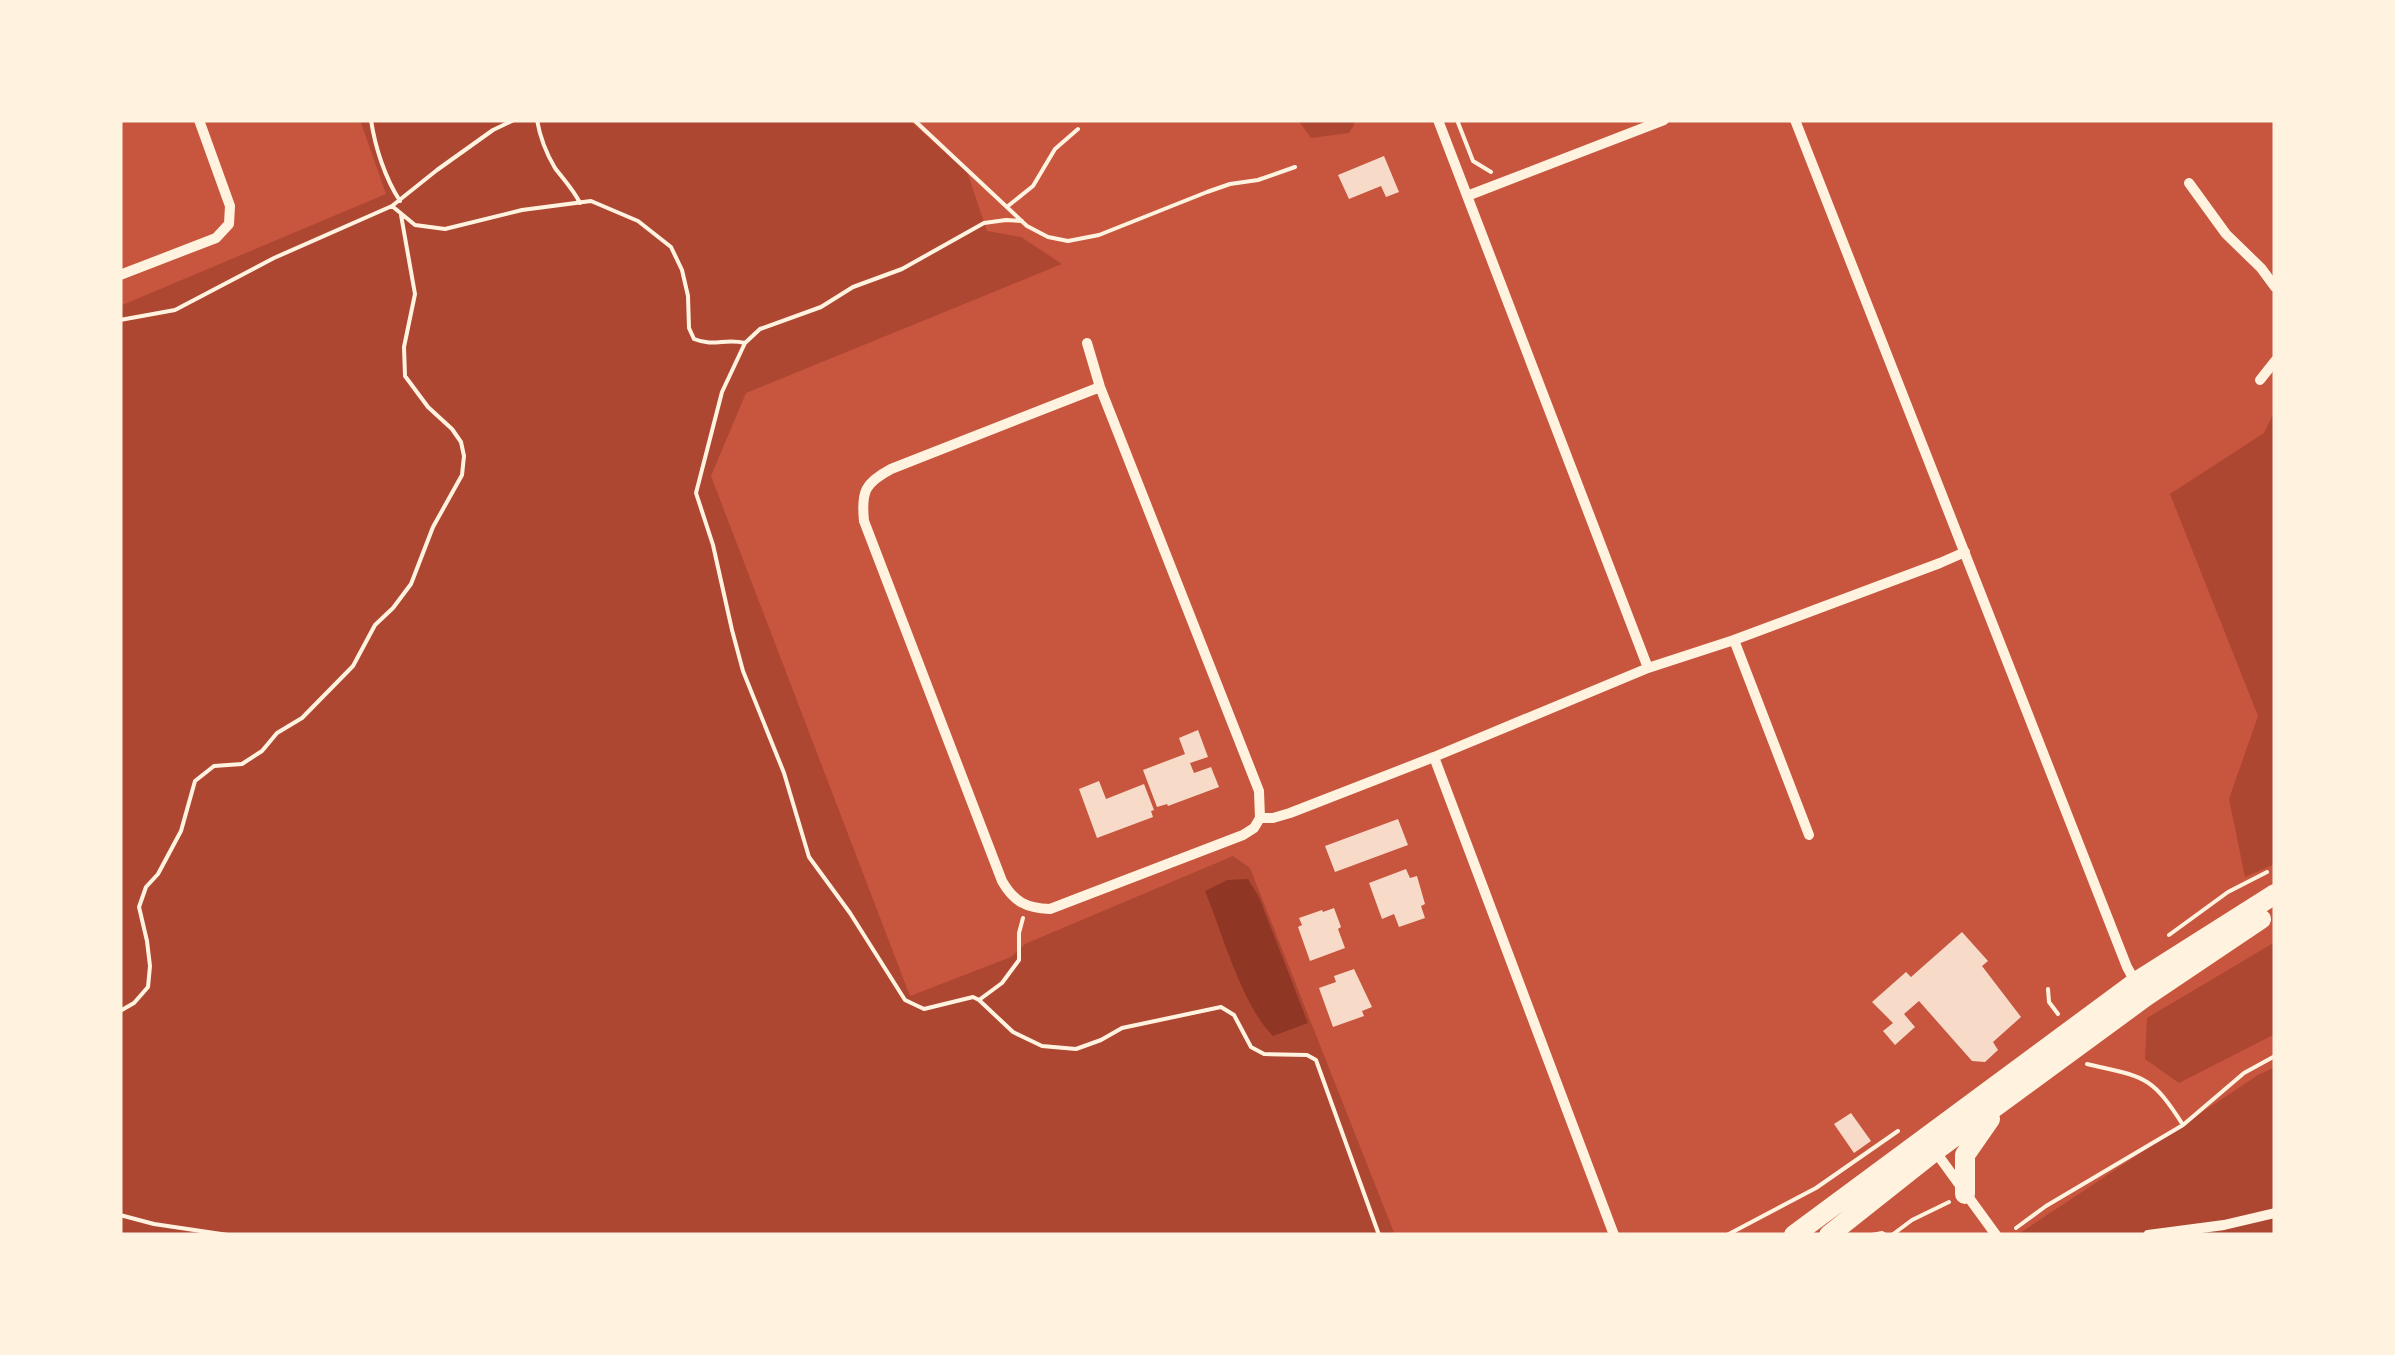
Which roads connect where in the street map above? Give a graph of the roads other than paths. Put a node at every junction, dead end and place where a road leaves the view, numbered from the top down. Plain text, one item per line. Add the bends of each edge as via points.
1 (198, 120) edge
2 (1438, 120) edge
3 (1664, 120) edge
4 (1795, 120) edge
5 (2189, 183) dead end
6 (1468, 196) junction
7 (120, 275) edge
8 (2275, 287) edge
9 (1086, 343) dead end
10 (2275, 361) edge
11 (2260, 380) dead end
12 (1100, 387) junction
13 (1965, 552) junction
14 (1734, 640) junction
15 (1648, 668) junction
16 (1434, 757) junction
17 (1260, 818) junction
18 (1809, 835) dead end
19 (2275, 894) edge
20 (2275, 910) edge
21 (2140, 989) junction
22 (2003, 1102) junction
23 (1924, 1137) junction
24 (1965, 1194) junction
25 (2275, 1214) edge
26 (1614, 1235) edge
27 (1794, 1235) edge
28 (1829, 1235) edge
29 (1996, 1235) edge
30 (2148, 1235) edge

1 - 7 street via 230,206 229,224 216,238
2 - 6 street
3 - 6 street
4 - 13 street
5 - 8 street
6 - 15 street
9 - 12 street
10 - 11 street
12 - 17 street via 1260,791
12 - 17 street via 876,477 866,488 864,521 1010,896 1050,909 1243,834
13 - 14 street
13 - 21 street
14 - 15 street
14 - 18 street
15 - 16 street
16 - 17 street via 1290,813
16 - 26 street
19 - 21 main road
20 - 21 main road
21 - 22 main road
21 - 23 main road
22 - 23 main road
22 - 24 main road via 1965,1155
23 - 24 street
23 - 27 main road
23 - 28 main road
24 - 29 street
25 - 30 street

